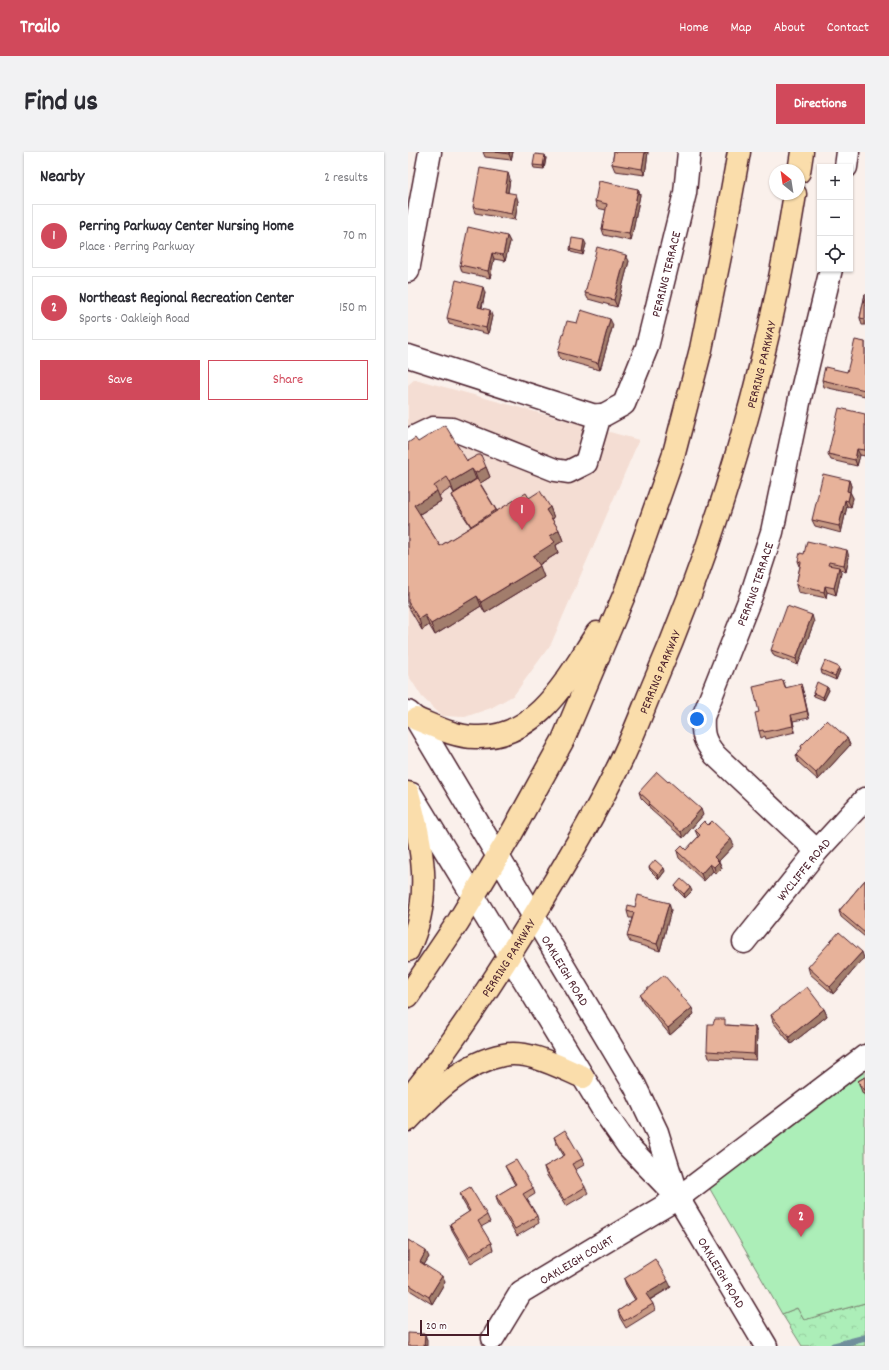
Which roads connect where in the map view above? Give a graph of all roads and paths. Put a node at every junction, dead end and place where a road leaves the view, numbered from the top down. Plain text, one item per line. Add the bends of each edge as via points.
1 (430, 152) edge
2 (689, 152) edge
3 (739, 152) edge
4 (802, 152) edge
5 (848, 152) edge
6 (800, 164) edge
7 (846, 164) edge
8 (794, 200) edge
9 (408, 271) edge
10 (830, 272) edge
11 (408, 356) edge
12 (600, 416) junction
13 (408, 440) edge
14 (625, 593) junction
15 (412, 716) edge
16 (408, 790) edge
17 (408, 793) edge
18 (865, 799) edge
19 (817, 851) junction
20 (498, 855) junction
21 (473, 898) junction
22 (534, 915) junction
23 (744, 942) dead end
24 (408, 950) edge
25 (510, 956) junction
26 (408, 996) edge
27 (865, 1056) edge
28 (582, 1077) junction
29 (408, 1100) edge
30 (408, 1120) edge
31 (678, 1198) junction
32 (493, 1338) dead end
33 (766, 1346) edge

1 - 9 street
2 - 12 street, PERRING TERRACE via 684,193 647,347 624,404
3 - 14 main road via 722,251 673,457
4 - 6 main road
5 - 7 street
8 - 22 main road, PERRING PARKWAY via 786,255 761,370 732,475 683,618 615,774
10 - 19 street, PERRING TERRACE via 772,532 751,596 703,717 702,733 715,755
11 - 12 street
12 - 13 street via 586,463 568,472 555,470 452,429 433,428
14 - 15 main road via 556,695 538,714 519,728 498,735 474,737 450,732
14 - 20 main road via 562,740
15 - 20 street, OAKLEIGH ROAD
16 - 21 street, OAKLEIGH ROAD
17 - 24 main road via 421,842 423,873 422,907
18 - 19 street, WYCLIFFE ROAD
19 - 23 street, WYCLIFFE ROAD
20 - 21 main road
20 - 22 street, OAKLEIGH ROAD
21 - 25 street, OAKLEIGH ROAD
21 - 26 main road
22 - 25 main road, PERRING PARKWAY
22 - 31 street, OAKLEIGH ROAD via 635,1086 658,1132
25 - 28 street, OAKLEIGH ROAD
25 - 29 main road, PERRING PARKWAY
27 - 31 street, OAKLEIGH COURT
28 - 30 main road via 550,1062 526,1056 504,1055 482,1062 459,1074 426,1101
28 - 31 street, OAKLEIGH ROAD via 628,1146
31 - 32 street, OAKLEIGH COURT via 521,1292
31 - 33 street, OAKLEIGH ROAD

